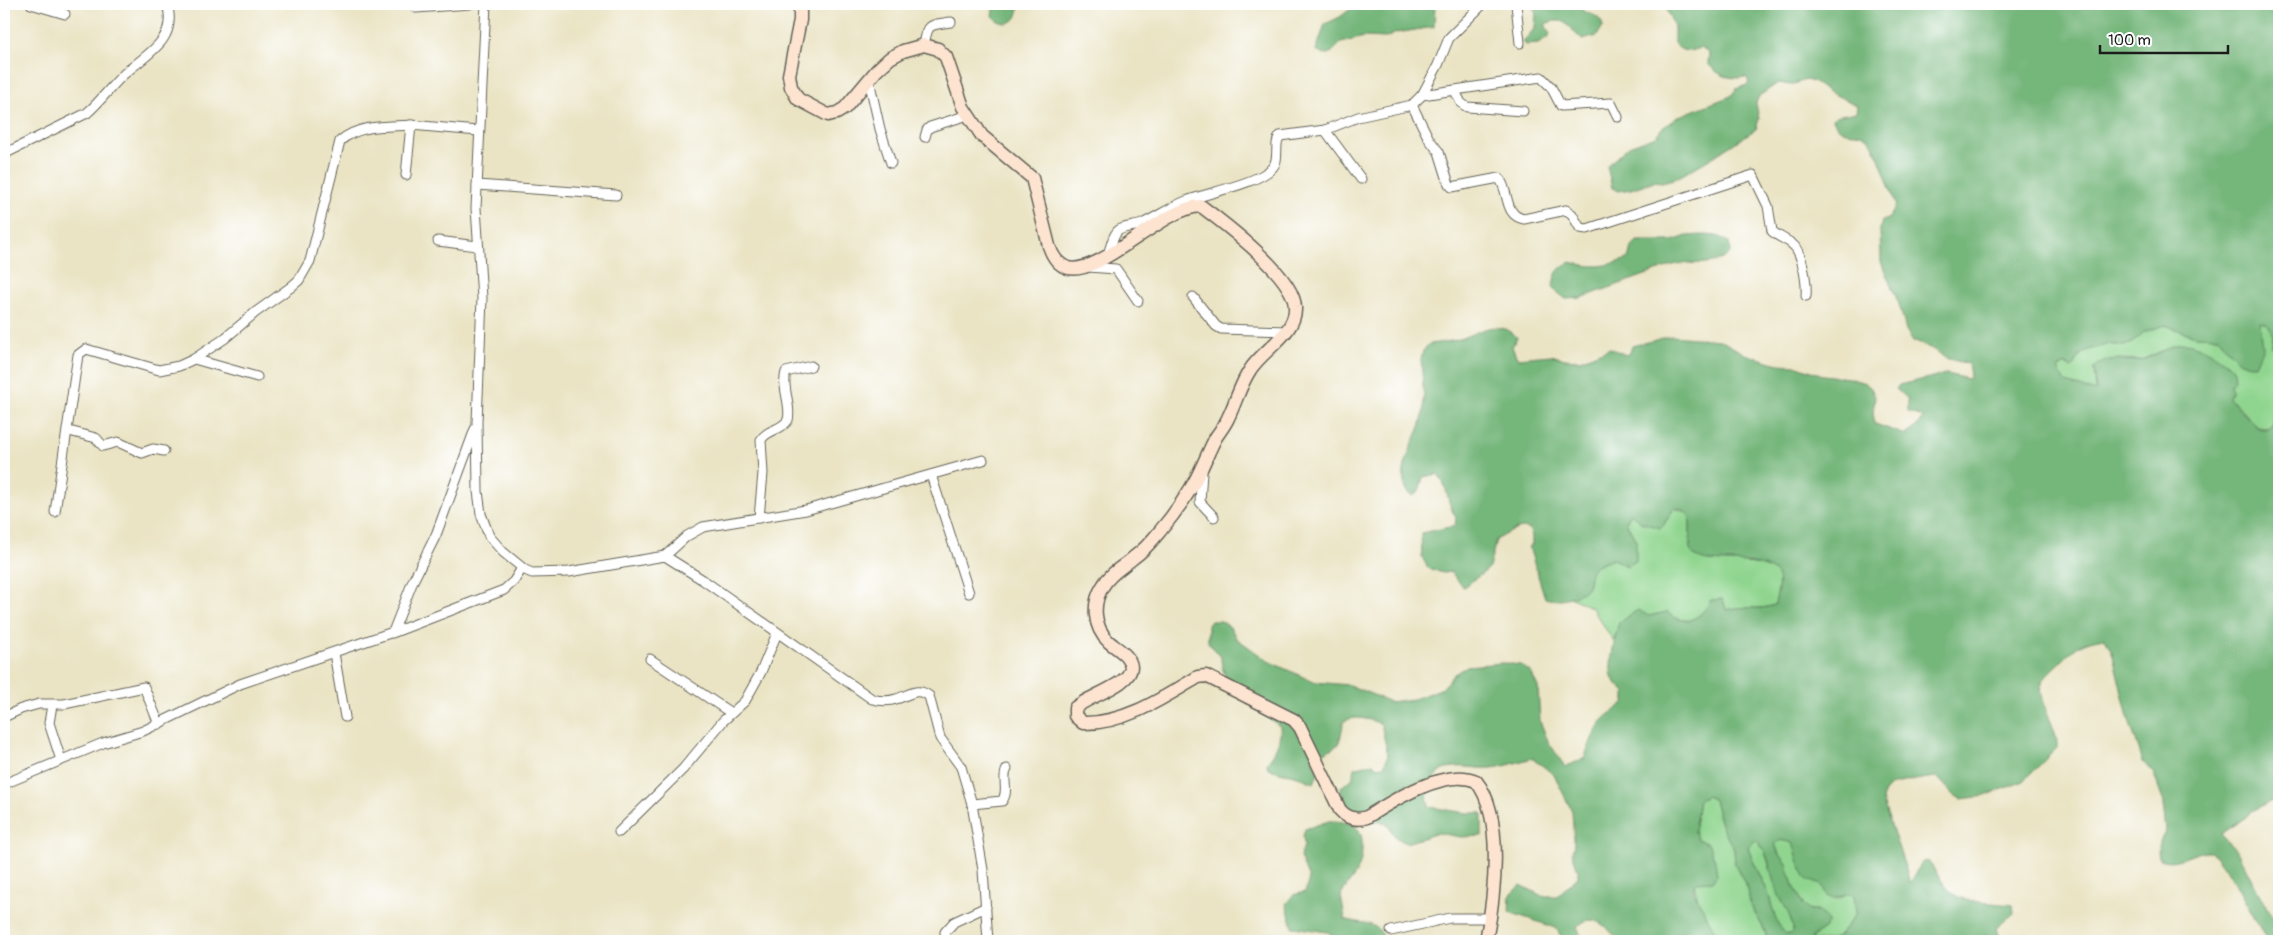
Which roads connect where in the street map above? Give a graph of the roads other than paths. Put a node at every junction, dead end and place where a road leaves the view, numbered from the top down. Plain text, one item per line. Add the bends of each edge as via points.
1 (31, 4) edge
2 (167, 4) edge
3 (470, 4) edge
4 (486, 4) edge
5 (800, 4) edge
6 (1483, 4) edge
7 (1516, 4) edge
8 (416, 8) dead end
9 (65, 14) dead end
10 (951, 22) dead end
11 (1520, 43) dead end
12 (924, 45) junction
13 (869, 80) junction
14 (1455, 91) junction
15 (1422, 95) junction
16 (1412, 105) junction
17 (1523, 111) dead end
18 (968, 115) junction
19 (1618, 117) dead end
20 (411, 125) junction
21 (1325, 130) junction
22 (478, 131) junction
23 (925, 137) dead end
24 (4, 154) edge
25 (891, 163) dead end
26 (406, 175) dead end
27 (1361, 179) dead end
28 (477, 185) junction
29 (616, 195) dead end
30 (438, 241) dead end
31 (477, 246) junction
32 (1108, 254) junction
33 (1085, 267) junction
34 (1193, 296) dead end
35 (1806, 296) dead end
36 (1138, 301) dead end
37 (1286, 331) junction
38 (194, 359) junction
39 (811, 366) dead end
40 (257, 377) dead end
41 (477, 422) junction
42 (68, 430) junction
43 (164, 451) dead end
44 (983, 460) dead end
45 (1203, 464) junction
46 (931, 475) junction
47 (55, 512) dead end
48 (1214, 517) dead end
49 (759, 518) junction
50 (665, 556) junction
51 (522, 568) junction
52 (969, 592) dead end
53 (392, 633) junction
54 (777, 633) junction
55 (334, 653) junction
56 (650, 659) dead end
57 (52, 705) junction
58 (731, 713) junction
59 (4, 717) edge
60 (345, 717) dead end
61 (159, 724) junction
62 (60, 760) junction
63 (1007, 769) dead end
64 (4, 784) edge
65 (972, 804) junction
66 (619, 832) dead end
67 (986, 907) junction
68 (1490, 918) junction
69 (1391, 931) dead end
70 (946, 941) edge
71 (988, 941) edge
72 (1486, 941) edge

1 - 9 street
2 - 24 street via 170,23 164,37 95,106
3 - 8 street
4 - 22 street
5 - 13 street via 790,75 791,87 798,99 828,114 837,113
6 - 15 street via 1449,38
7 - 11 street
10 - 12 street via 927,27
12 - 13 street via 890,58
12 - 18 street via 938,49 946,58
13 - 25 street
14 - 15 street
14 - 17 street via 1467,107
14 - 19 street via 1541,77 1551,87 1561,106 1612,103
15 - 16 street
16 - 21 street via 1358,116
16 - 35 street via 1439,152 1449,184 1452,187 1499,178 1512,214 1517,218 1566,210 1580,228 1588,229 1753,175 1768,206 1772,232 1797,250 1806,280
18 - 23 street via 930,127
18 - 33 street via 982,136 1032,178 1052,255 1068,268
20 - 22 street
20 - 26 street
20 - 38 street via 360,130 340,141 310,261 299,280
21 - 27 street
21 - 32 street via 1280,136 1275,162 1267,172 1121,229
22 - 28 street
28 - 29 street
28 - 31 street
30 - 31 street
31 - 41 street via 482,298
32 - 33 street
32 - 37 street via 1175,212 1202,206 1259,254 1294,297 1294,316
33 - 36 street via 1116,269
34 - 37 street via 1221,329
37 - 45 street via 1250,368 1228,419
38 - 40 street
38 - 42 street via 159,370 83,350 78,355
39 - 49 street via 786,372 788,420 783,427 767,433 761,440 763,473
41 - 51 street via 481,514 489,536
41 - 53 street via 436,535
42 - 43 street via 96,438 106,446 118,442 142,454 153,449
42 - 47 street
44 - 46 street
45 - 48 street via 1200,502
45 - 68 street via 1191,488 1159,532 1134,558 1109,576 1102,587 1095,614 1107,640 1126,656 1130,674 1120,684 1083,701 1075,708 1075,716 1083,723 1114,719 1206,676 1294,720 1340,810 1351,818 1367,817 1418,786 1462,777 1476,781 1487,797 1492,817 1495,880
46 - 49 street via 806,510
46 - 52 street
49 - 50 street via 703,527 687,536
50 - 51 street via 569,572 532,572
50 - 54 street
51 - 53 street via 504,590
53 - 55 street
54 - 58 street via 745,701
54 - 65 street via 872,699 896,700 917,691 925,692 929,696 940,738 962,767
55 - 60 street
55 - 61 street via 240,684
56 - 58 street
57 - 59 street via 39,704
57 - 61 street via 144,687
57 - 62 street via 49,722
58 - 66 street via 682,769
61 - 62 street
62 - 64 street
63 - 65 street via 1006,796 1002,801
65 - 67 street
67 - 70 street via 954,922 945,932
67 - 71 street
68 - 69 street via 1450,918
68 - 72 street

